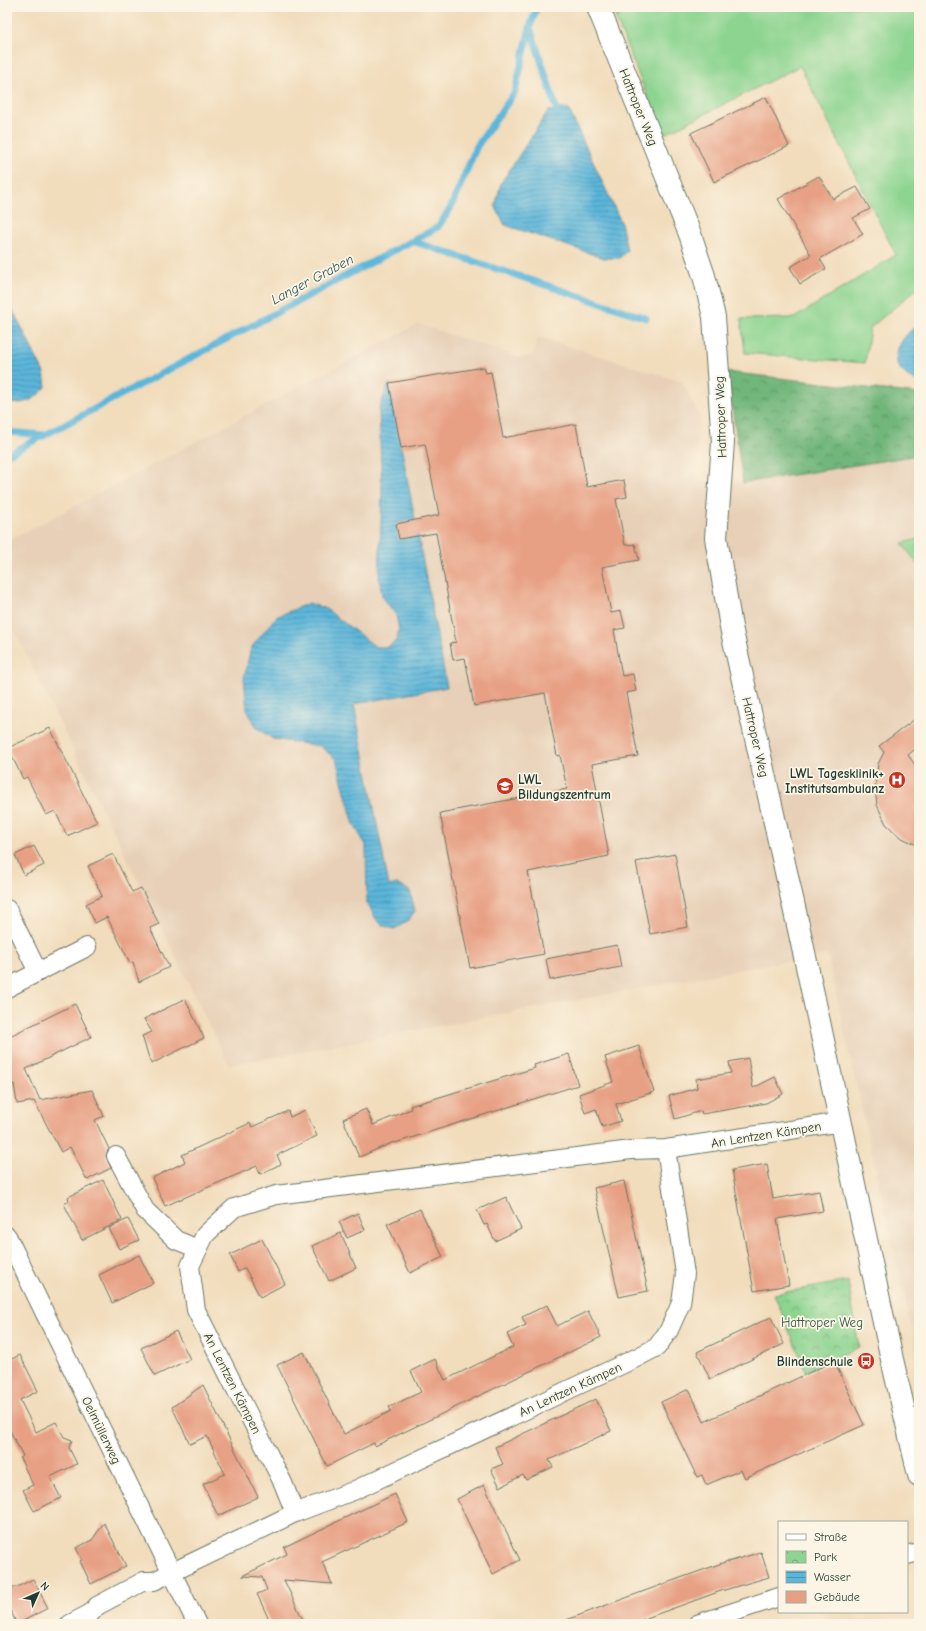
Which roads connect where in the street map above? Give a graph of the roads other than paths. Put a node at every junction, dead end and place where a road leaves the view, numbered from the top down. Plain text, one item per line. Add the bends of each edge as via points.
1 (598, 7) edge
2 (7, 909) edge
3 (87, 947) dead end
4 (38, 972) junction
5 (7, 988) edge
6 (842, 1122) junction
7 (666, 1149) junction
8 (116, 1156) dead end
9 (7, 1236) edge
10 (198, 1249) junction
11 (919, 1476) edge
12 (295, 1513) junction
13 (919, 1552) edge
14 (908, 1555) edge
15 (171, 1571) junction
16 (778, 1597) edge
17 (70, 1624) edge
18 (197, 1624) edge
19 (697, 1624) edge

1 - 6 main road, Hattroper Weg via 690,234 714,317 723,442 716,538 731,627
2 - 4 street
3 - 4 street
4 - 5 street
6 - 7 street, An Lentzen Kämpen
6 - 11 main road, Hattroper Weg
7 - 10 street, An Lentzen Kämpen via 623,1151 276,1195 234,1208 205,1235
7 - 12 street, An Lentzen Kämpen via 685,1274 681,1304 669,1330 656,1348 353,1491
8 - 10 street via 144,1210 176,1240
9 - 15 street, Oelmüllerweg
10 - 12 street, An Lentzen Kämpen via 190,1266 196,1310 283,1483
12 - 15 street, An Lentzen Kämpen
13 - 14 street
15 - 17 street, An Lentzen Kämpen via 154,1580 144,1581
15 - 18 street, Oelmüllerweg
16 - 19 street

